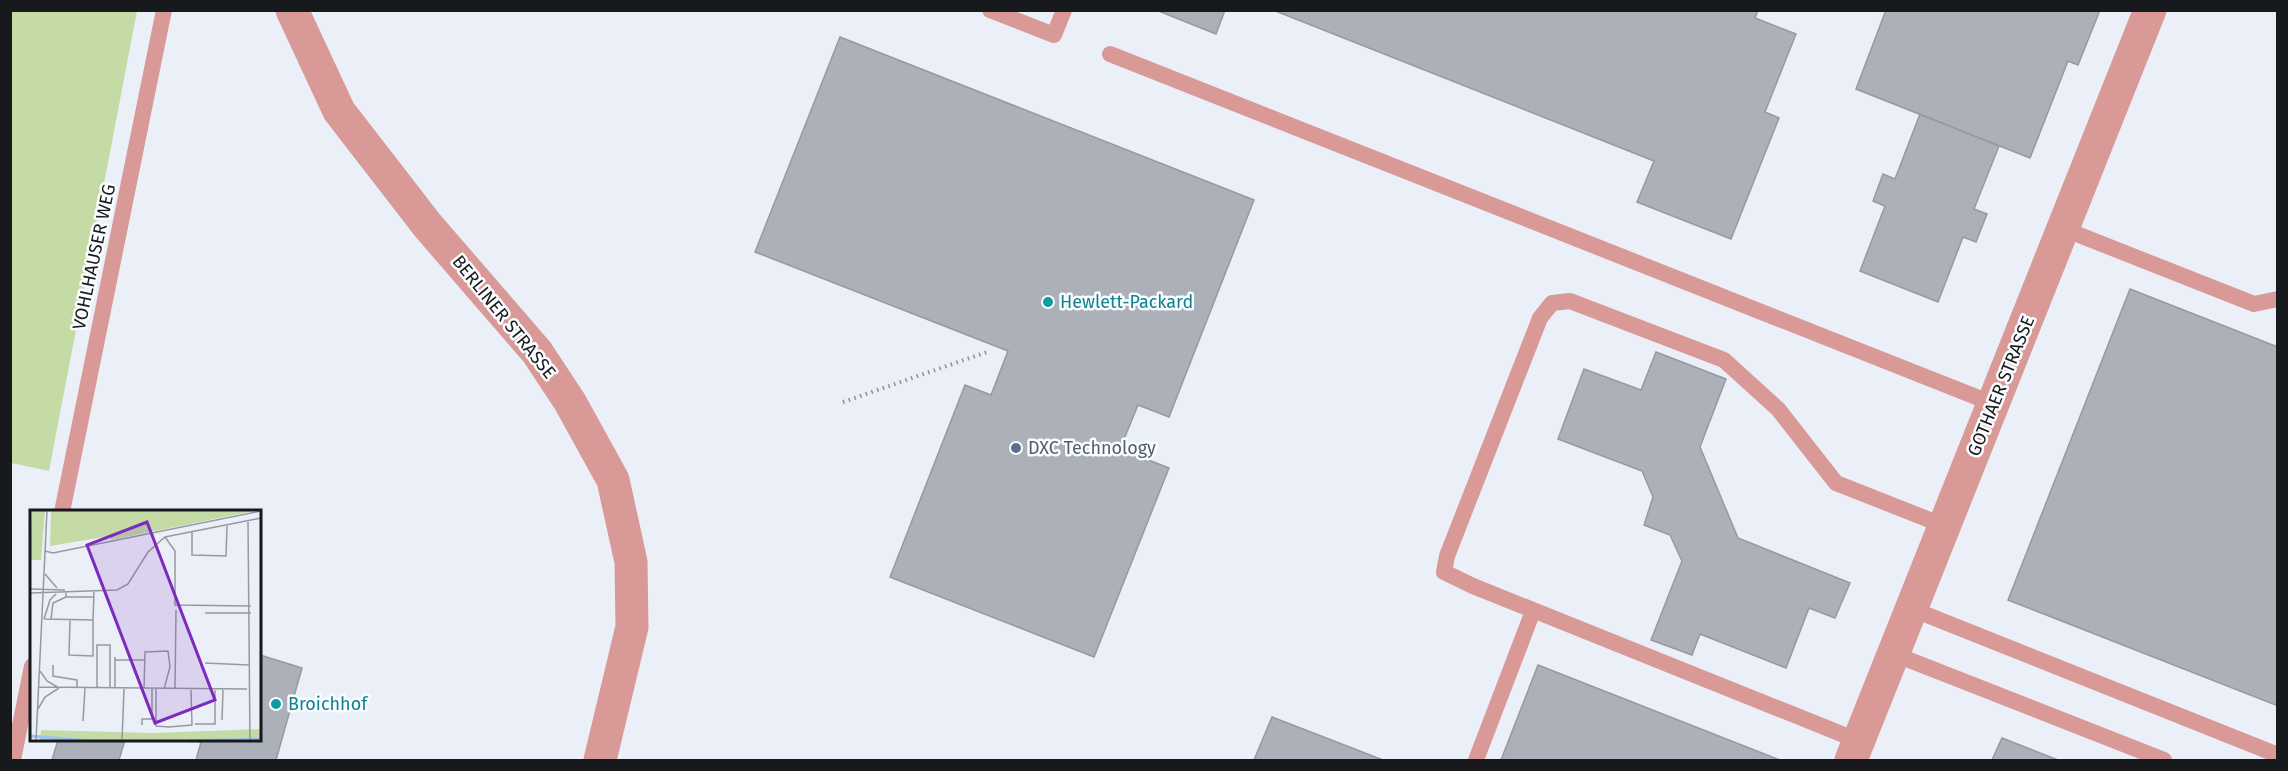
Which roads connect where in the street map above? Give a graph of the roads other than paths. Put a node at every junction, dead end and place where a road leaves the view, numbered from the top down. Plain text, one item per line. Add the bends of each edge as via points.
1 (164, 10) edge
2 (292, 10) edge
3 (990, 10) edge
4 (1064, 10) edge
5 (2150, 10) edge
6 (1110, 54) dead end
7 (2064, 229) junction
8 (2277, 299) edge
9 (1994, 404) junction
10 (62, 510) edge
11 (1945, 526) junction
12 (1912, 609) junction
13 (1533, 611) junction
14 (1894, 654) junction
15 (30, 676) edge
16 (1855, 751) edge
17 (2277, 755) edge
18 (13, 760) edge
19 (600, 760) edge
20 (1476, 760) edge
21 (2164, 760) edge

1 - 10 lane, VOHLHAUSER WEG
2 - 19 street, BERLINER STRASSE via 339,111 428,226 537,352 613,480 631,562 632,627
3 - 4 lane via 1054,35
5 - 7 street, GOTHAER STRASSE
6 - 9 lane
7 - 8 lane via 2254,304
7 - 9 street, GOTHAER STRASSE
9 - 11 street, GOTHAER STRASSE
11 - 12 street, GOTHAER STRASSE
11 - 13 lane via 1836,483 1778,409 1724,360 1570,301 1552,303 1540,318 1444,572
12 - 14 street, GOTHAER STRASSE
12 - 17 lane
13 - 16 lane
13 - 20 lane
14 - 16 street, GOTHAER STRASSE
14 - 21 lane
15 - 18 lane

